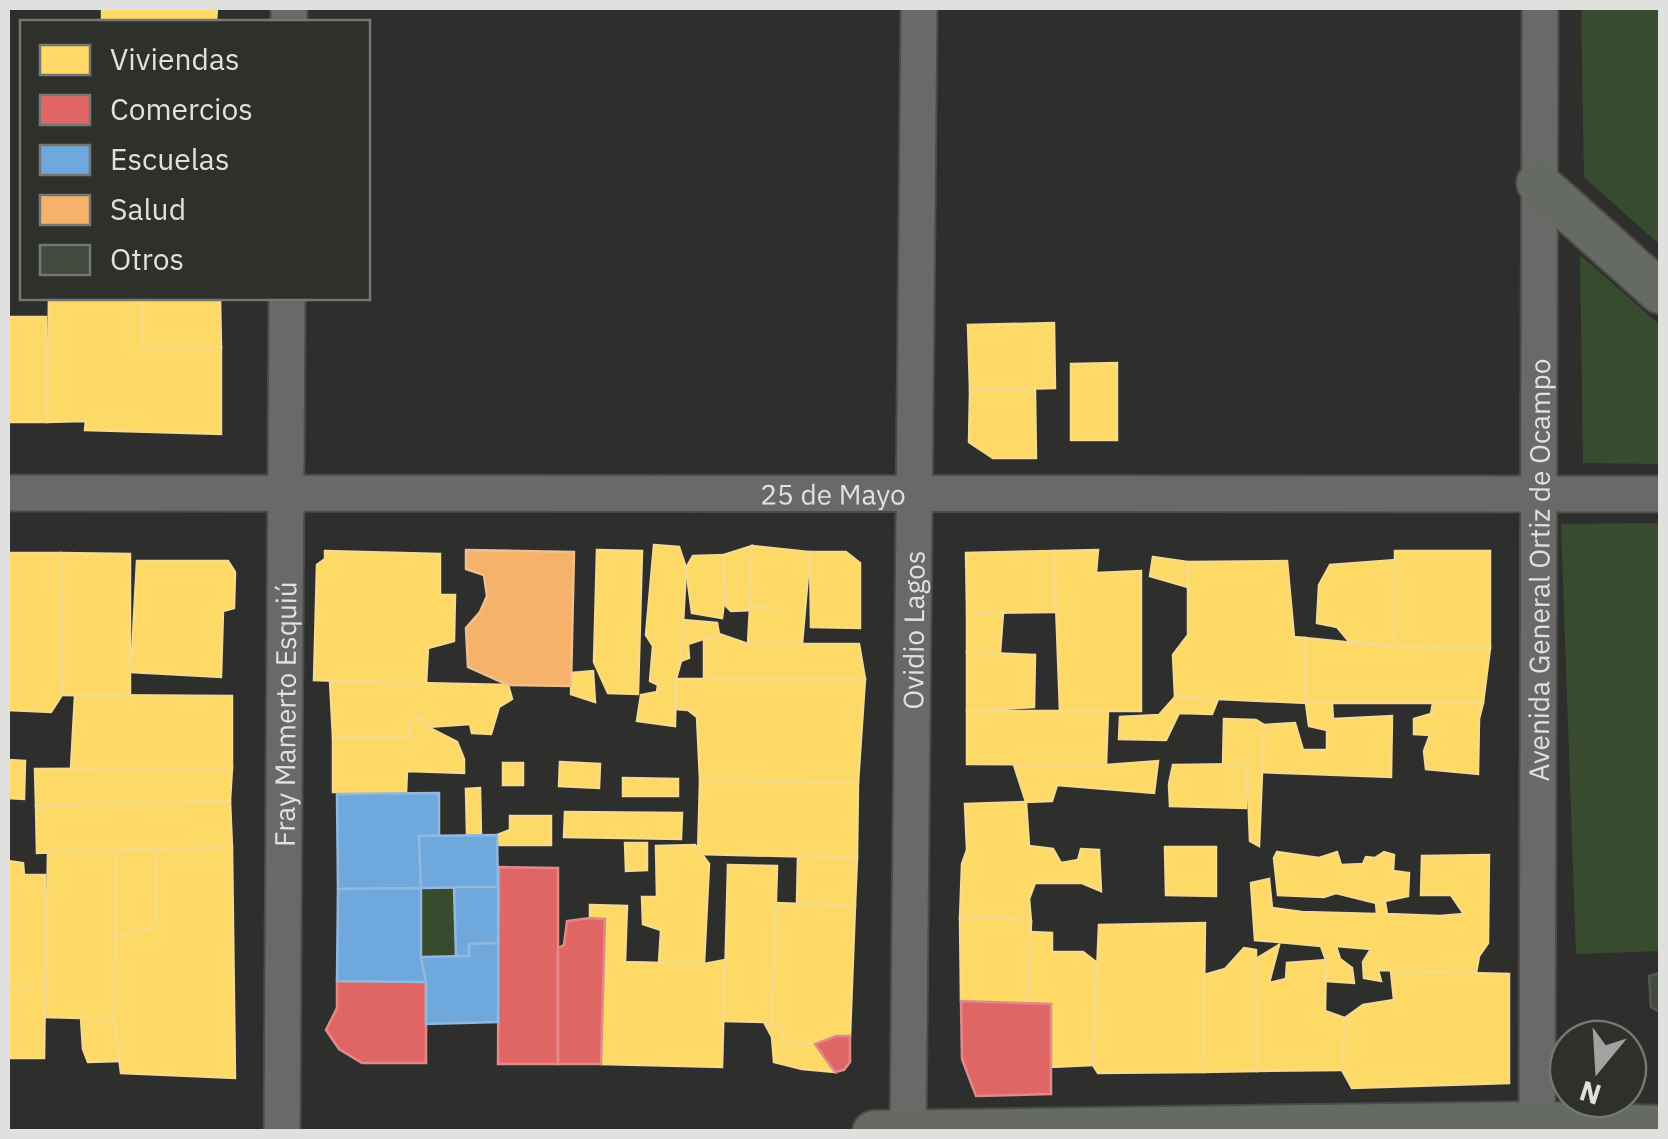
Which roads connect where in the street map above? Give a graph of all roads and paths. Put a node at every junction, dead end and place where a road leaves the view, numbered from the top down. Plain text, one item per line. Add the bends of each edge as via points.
1 (919, 8) edge
2 (1540, 8) edge
3 (1538, 183) junction
4 (1660, 292) edge
5 (288, 300) edge
6 (8, 493) edge
7 (286, 493) junction
8 (915, 494) junction
9 (1536, 494) junction
10 (1660, 494) edge
11 (1538, 1080) junction
12 (1660, 1127) edge
13 (1557, 1128) edge
14 (908, 1131) edge
15 (282, 1132) edge
16 (874, 1132) edge

1 - 8 street, Ovidio Lagos
2 - 3 street, Avenida General Ortiz de Ocampo
3 - 4 main road
3 - 9 street, Avenida General Ortiz de Ocampo
5 - 7 street, Fray Mamerto Esquiú
6 - 7 street, 25 de Mayo
7 - 8 street, 25 de Mayo
7 - 15 street, Fray Mamerto Esquiú
8 - 9 street, 25 de Mayo
8 - 14 street, Ovidio Lagos
9 - 10 street, 25 de Mayo
9 - 11 street, Avenida General Ortiz de Ocampo
11 - 13 street, Avenida General Ortiz de Ocampo
11 - 13 street
12 - 13 main road
13 - 14 main road
14 - 16 main road

